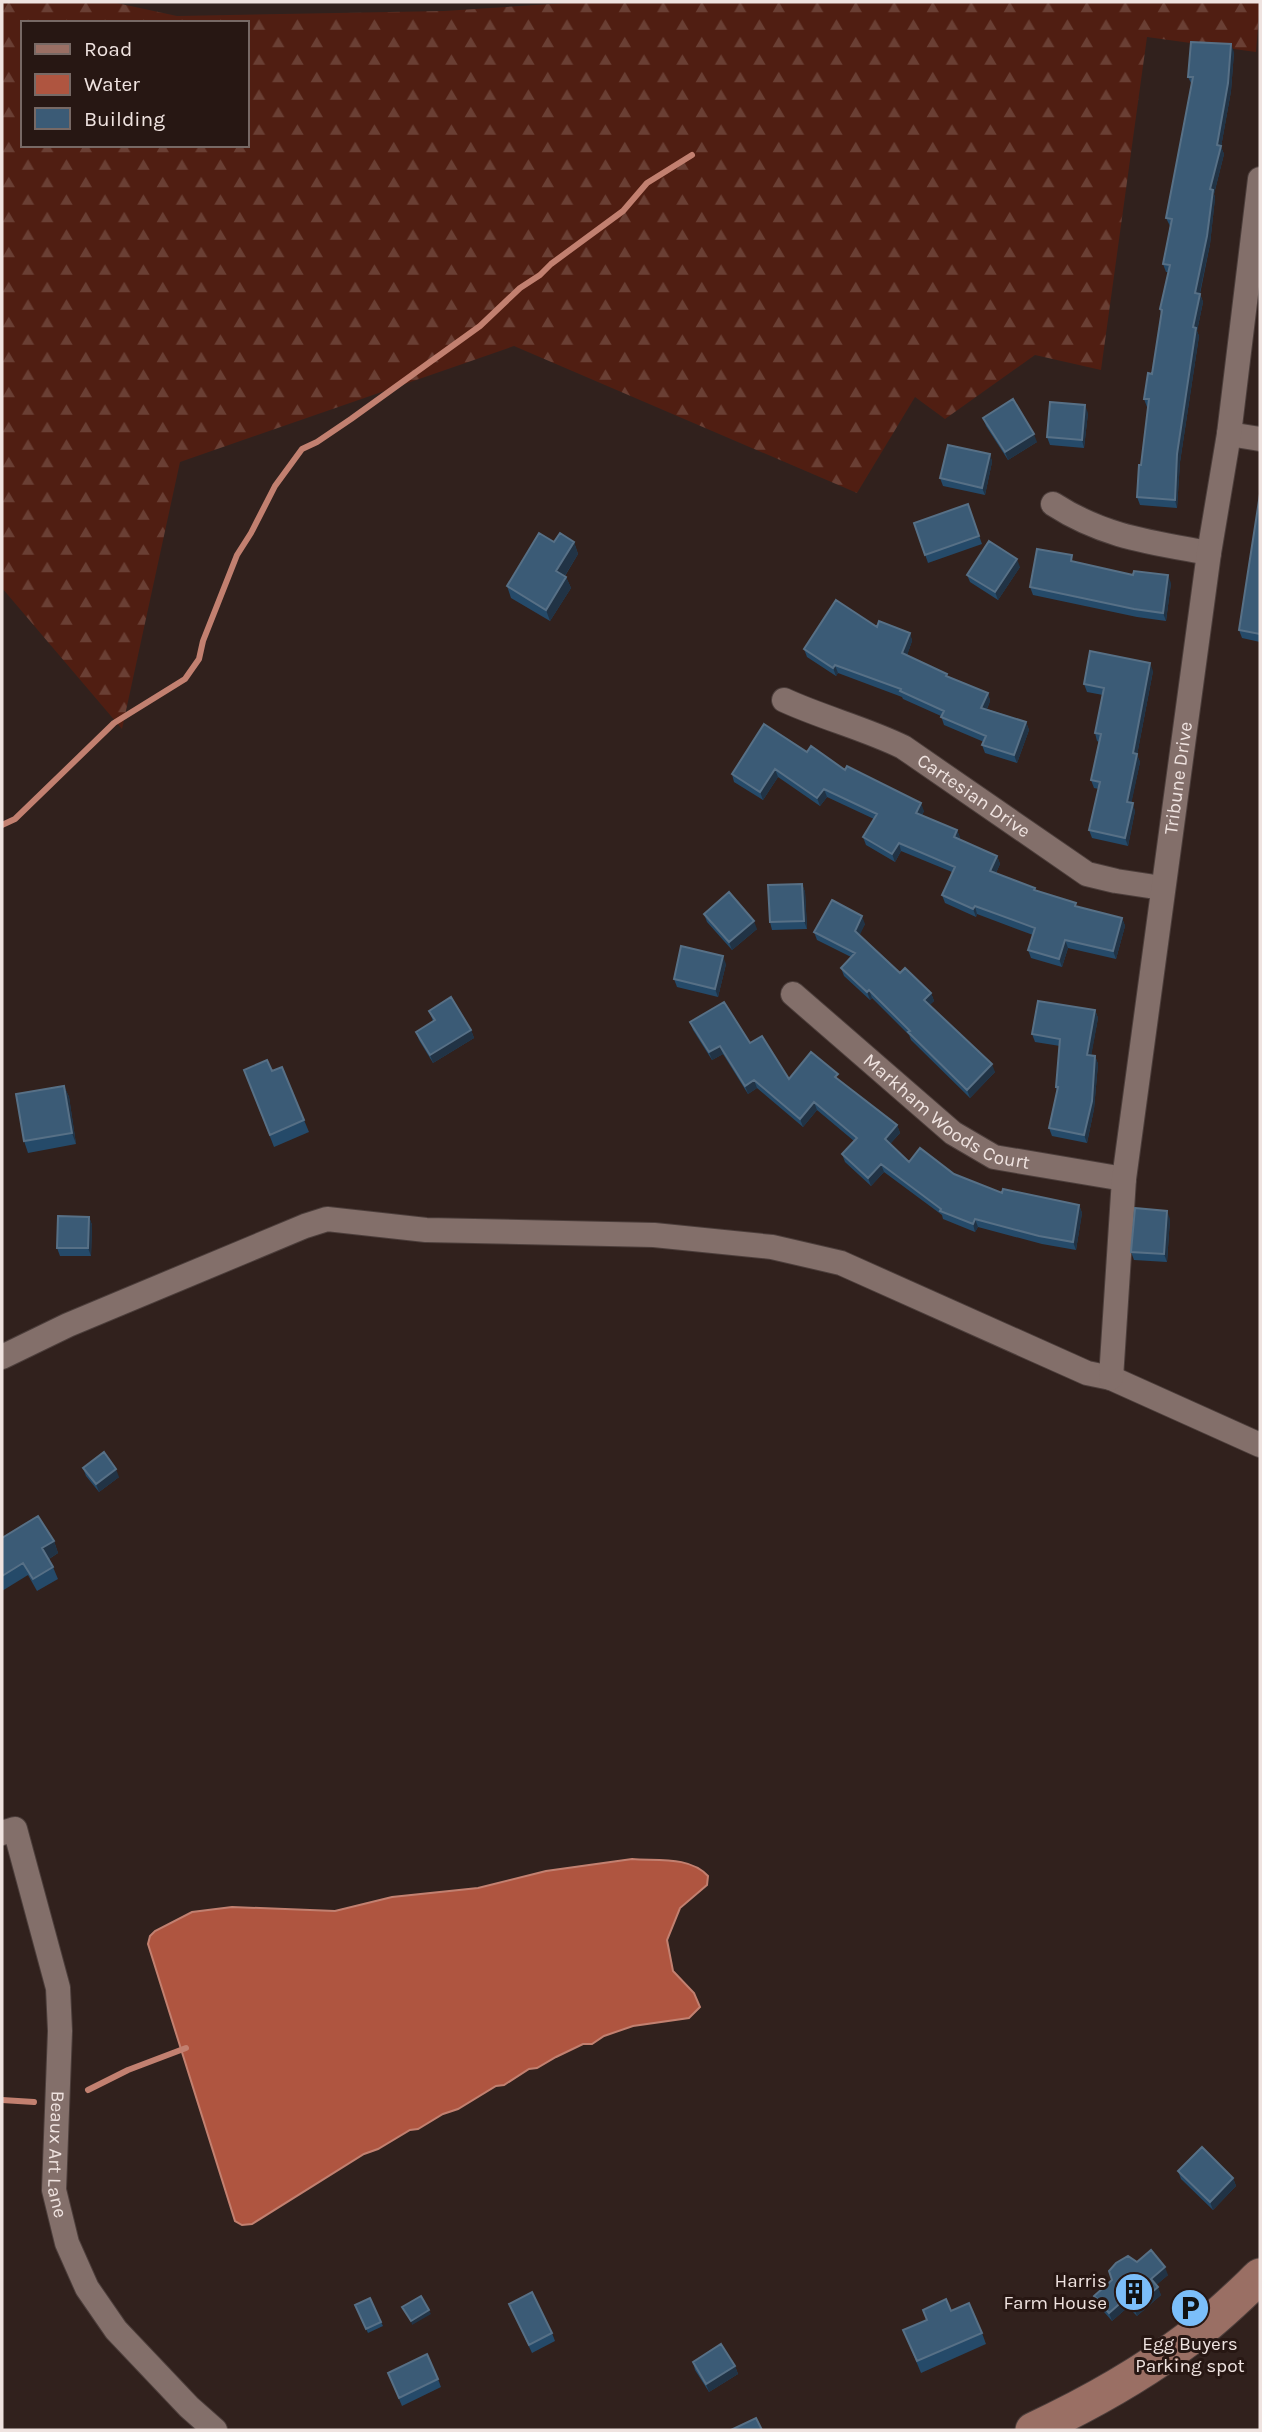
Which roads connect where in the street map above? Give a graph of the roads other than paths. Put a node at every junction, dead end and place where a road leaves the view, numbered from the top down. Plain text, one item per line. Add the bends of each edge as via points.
1 (1260, 179) edge
2 (1228, 434) junction
3 (1260, 439) edge
4 (1053, 504) dead end
5 (1209, 553) junction
6 (784, 700) dead end
7 (1162, 888) junction
8 (793, 994) dead end
9 (1124, 1179) junction
10 (2, 1357) edge
11 (1111, 1378) junction
12 (1260, 1445) edge
13 (8, 1831) edge
14 (1260, 2276) edge
15 (215, 2430) edge
16 (1033, 2430) edge

1 - 2 street, Tribune Drive
2 - 3 street
2 - 5 street, Tribune Drive
4 - 5 street via 1076,519 1123,537
5 - 7 street, Tribune Drive
6 - 7 street, Cartesian Drive via 903,747 1087,874
7 - 9 street, Tribune Drive
8 - 9 street, Markham Woods Court via 953,1133 977,1148 994,1157
9 - 11 street, Tribune Drive
10 - 11 street via 68,1325 327,1219 426,1230 654,1235 772,1247 841,1263 1087,1373
11 - 12 street
13 - 15 street, Beaux Art Lane via 58,1988 54,2190 67,2243 87,2288 116,2330
14 - 16 main road via 1201,2330 1147,2369

